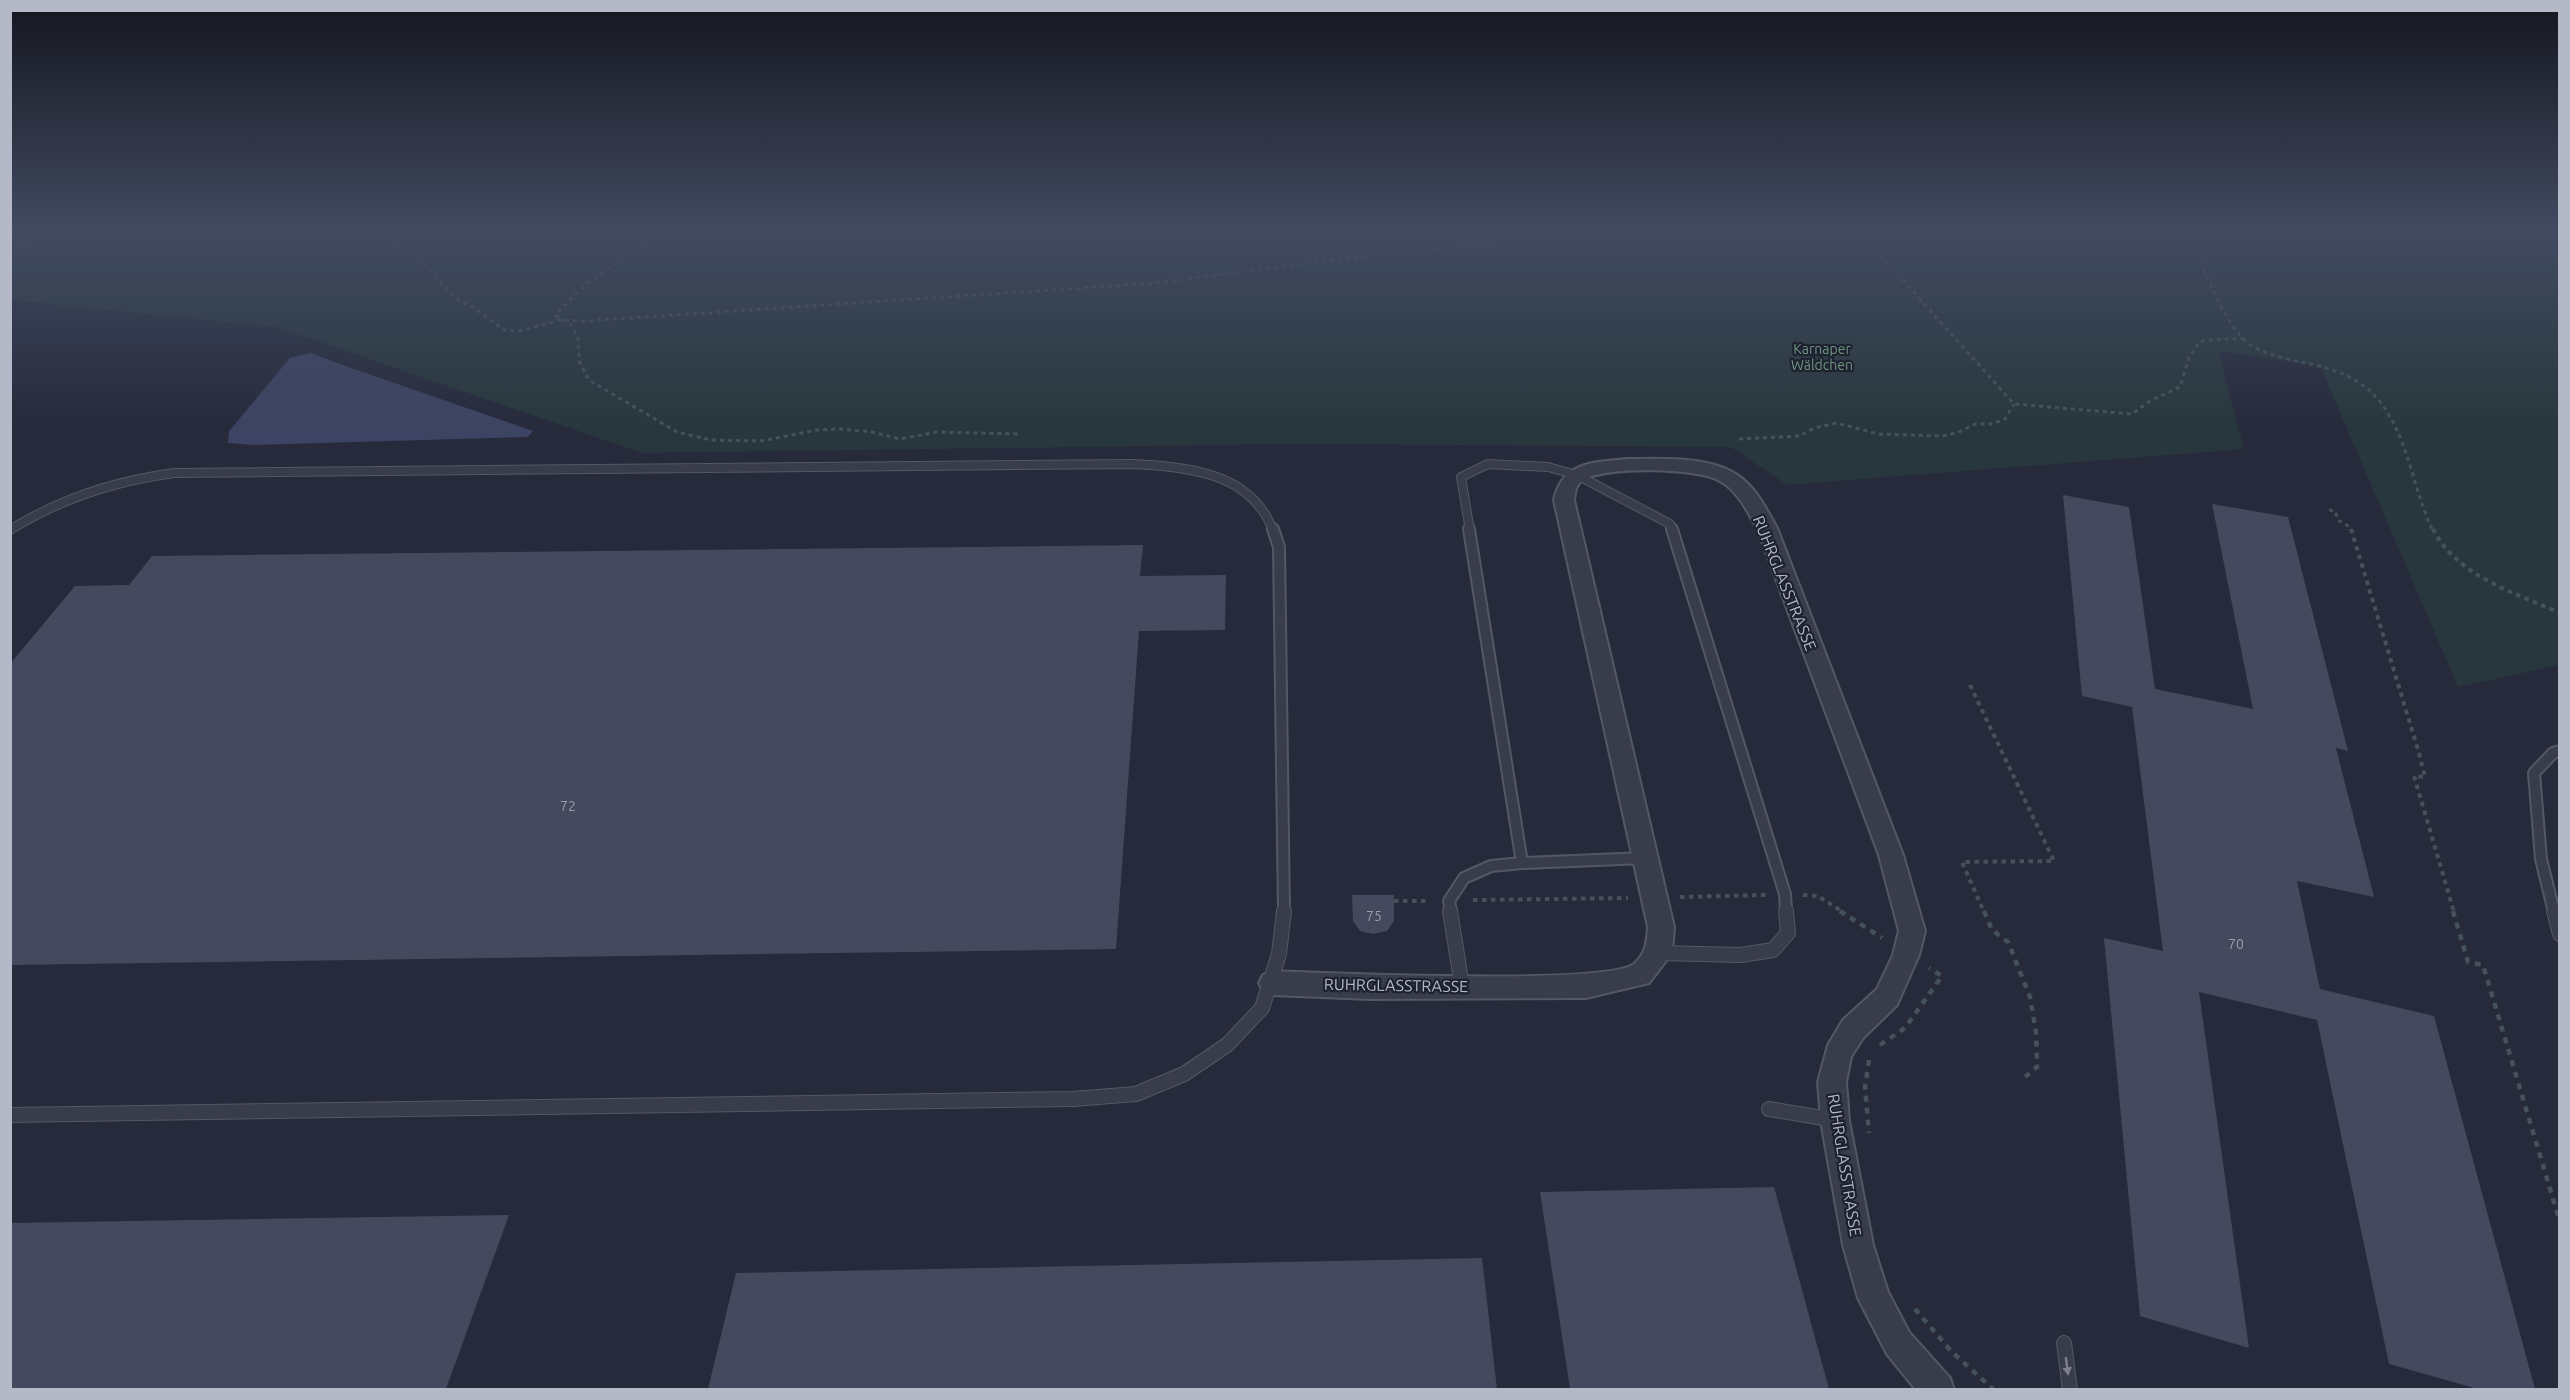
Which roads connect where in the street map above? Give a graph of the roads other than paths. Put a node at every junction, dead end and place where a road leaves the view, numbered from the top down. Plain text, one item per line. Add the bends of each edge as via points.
1 (1577, 475) junction
2 (10, 530) edge
3 (2559, 751) edge
4 (1646, 858) junction
5 (1522, 863) junction
6 (2559, 934) edge
7 (1659, 953) junction
8 (1272, 982) junction
9 (1462, 986) junction
10 (1769, 1109) dead end
11 (10, 1115) edge
12 (1835, 1120) junction
13 (2064, 1343) dead end
14 (1938, 1389) edge
15 (2070, 1389) edge

1 - 4 street via 1567,484 1564,500
1 - 5 lane via 1548,466 1488,464 1461,477
1 - 7 lane via 1671,524 1785,894 1788,933 1773,950 1741,955
1 - 12 street, RUHRGLASSTRASSE via 1620,466 1674,466 1723,474 1743,488 1767,528 1891,855 1912,931 1887,997 1853,1029 1839,1054 1832,1082
2 - 8 lane via 69,498 142,477 174,473 1133,464 1178,466 1212,475 1240,486 1266,515 1279,547 1285,900
3 - 6 lane via 2534,773 2541,859
4 - 5 lane
4 - 7 street via 1661,927
5 - 9 lane via 1491,866 1464,878 1449,901
7 - 9 street, RUHRGLASSTRASSE via 1640,975 1586,986
8 - 9 street, RUHRGLASSTRASSE
8 - 11 lane via 1262,1008 1227,1045 1184,1074 1136,1094 1072,1099
10 - 12 lane
12 - 14 street, RUHRGLASSTRASSE via 1858,1245 1874,1298 1898,1343
13 -> 15 lane

